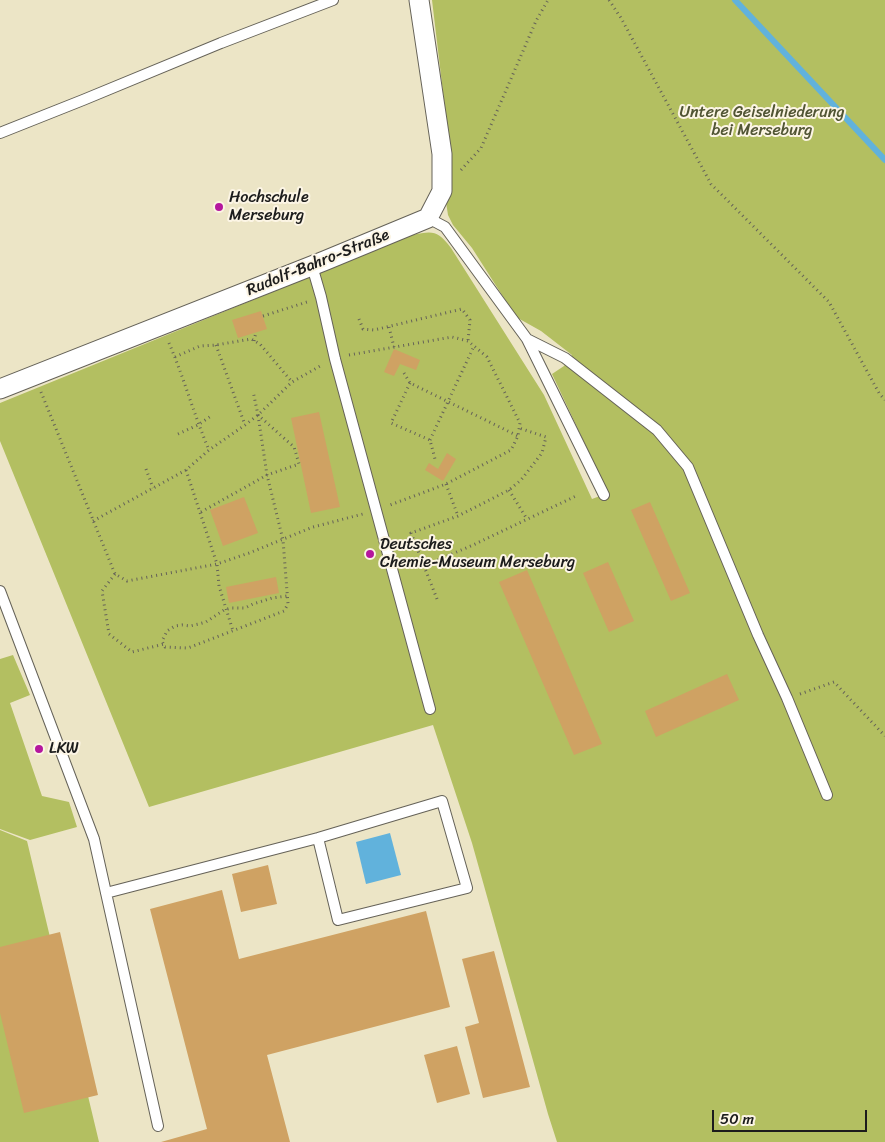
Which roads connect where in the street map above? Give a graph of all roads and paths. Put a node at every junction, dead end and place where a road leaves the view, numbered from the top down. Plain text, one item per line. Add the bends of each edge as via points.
1 (333, 0) edge
2 (419, 0) edge
3 (548, 0) edge
4 (609, 0) edge
5 (0, 133) edge
6 (442, 192) junction
7 (428, 218) junction
8 (312, 266) junction
9 (321, 297) junction
10 (263, 316) dead end
11 (359, 319) dead end
12 (162, 325) junction
13 (389, 327) junction
14 (256, 332) dead end
15 (527, 339) junction
16 (254, 340) junction
17 (468, 341) junction
18 (216, 345) junction
19 (474, 346) junction
20 (394, 347) junction
21 (175, 357) junction
22 (335, 359) junction
23 (404, 373) dead end
24 (33, 376) junction
25 (292, 382) junction
26 (410, 383) junction
27 (0, 389) edge
28 (253, 390) dead end
29 (885, 400) edge
30 (448, 402) junction
31 (258, 415) junction
32 (211, 416) dead end
33 (198, 425) junction
34 (245, 425) junction
35 (519, 428) junction
36 (178, 434) dead end
37 (518, 436) junction
38 (430, 440) junction
39 (209, 450) junction
40 (435, 459) dead end
41 (146, 469) dead end
42 (186, 470) junction
43 (267, 475) junction
44 (446, 484) junction
45 (153, 488) junction
46 (509, 490) junction
47 (604, 495) dead end
48 (576, 496) dead end
49 (377, 510) junction
50 (200, 512) junction
51 (458, 516) junction
52 (527, 519) junction
53 (93, 521) junction
54 (283, 540) junction
55 (217, 564) junction
56 (424, 566) junction
57 (115, 574) junction
58 (0, 591) edge
59 (287, 596) junction
60 (437, 599) dead end
61 (227, 609) junction
62 (233, 631) junction
63 (164, 644) junction
64 (787, 698) junction
65 (430, 709) dead end
66 (885, 736) edge
67 (827, 795) dead end
68 (318, 838) junction
69 (106, 893) junction
70 (158, 1126) dead end

1 - 5 lane
2 - 6 street via 442,154
3 - 6 path via 481,148
4 - 29 path via 710,184 829,302
6 - 7 street
7 - 8 street, Rudolf-Bahro-Straße
7 - 15 lane via 446,227
8 - 9 lane
8 - 12 street, Rudolf-Bahro-Straße
9 - 10 path
9 - 22 lane
11 - 13 path via 363,329
12 - 21 path
12 - 24 street, Rudolf-Bahro-Straße
13 - 17 path via 462,308 470,320
13 - 20 path
14 - 16 path
15 - 47 lane
15 - 64 lane via 565,358 657,430 688,467
16 - 18 path
16 - 25 path
17 - 19 path
17 - 20 path via 452,337
18 - 21 path via 200,346
18 - 34 path
19 - 30 path
19 - 35 path via 486,357 520,423
20 - 22 path
21 - 33 path
22 - 25 path
22 - 49 lane
23 - 26 path
24 - 27 street, Rudolf-Bahro-Straße
24 - 53 path
25 - 31 path
26 - 30 path
26 - 38 path via 392,423
28 - 31 path
30 - 37 path
30 - 38 path
31 - 34 path
31 - 43 path
31 - 43 path via 294,447 299,464
32 - 33 path
33 - 36 path
33 - 39 path
34 - 39 path
35 - 37 path
35 - 46 path via 546,437 542,453
37 - 44 path via 511,450
38 - 40 path
39 - 42 path
41 - 45 path
42 - 45 path
42 - 50 path
43 - 50 path
43 - 54 path
44 - 49 path
44 - 51 path
45 - 53 path
46 - 51 path
46 - 52 path
48 - 52 path
49 - 54 path via 313,527
49 - 65 lane
50 - 55 path
51 - 56 path via 410,533
52 - 56 path
53 - 57 path
54 - 55 path
54 - 59 path
55 - 57 path via 127,581
55 - 61 path via 219,586
56 - 60 path
57 - 63 path via 102,591 109,634 132,652
58 - 69 lane via 94,839
59 - 61 path via 245,608
59 - 62 path via 288,604 284,611
61 - 62 path
61 - 63 path via 206,622 175,626 167,632 162,641
62 - 63 path via 188,648 165,647
64 - 66 path via 834,682
64 - 67 lane
68 - 68 lane via 442,801 467,888 338,920
68 - 69 lane
69 - 70 lane

